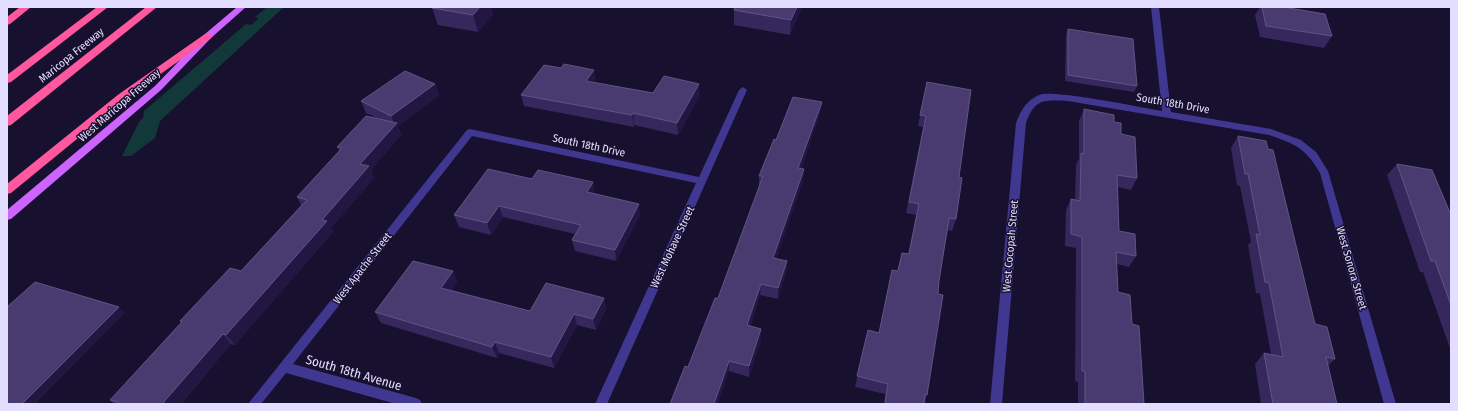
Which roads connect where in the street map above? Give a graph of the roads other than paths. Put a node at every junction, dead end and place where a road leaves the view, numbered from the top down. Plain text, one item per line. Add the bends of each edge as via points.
1 (26, 7) edge
2 (103, 7) edge
3 (152, 7) edge
4 (242, 7) edge
5 (1156, 7) edge
6 (7, 22) edge
7 (208, 36) junction
8 (7, 80) edge
9 (743, 90) dead end
10 (1043, 97) joint
11 (1167, 114) junction
12 (7, 122) edge
13 (470, 132) joint
14 (1298, 142) joint
15 (703, 182) junction
16 (7, 190) edge
17 (7, 216) edge
18 (284, 367) junction
19 (254, 404) edge
20 (416, 404) edge
21 (601, 404) edge
22 (996, 404) edge
23 (1390, 404) edge

1 - 6 highway
2 - 8 highway, Maricopa Freeway
3 - 12 highway, Maricopa Freeway
4 - 7 main road, West Maricopa Freeway
5 - 11 street
7 - 16 highway via 123,96
7 - 17 main road, West Maricopa Freeway via 158,88
9 - 15 street, West Mohave Street
10 - 11 street, South 18th Drive via 1068,98
10 - 22 street, West Cocopah Street via 1027,108 1021,123
11 - 14 street, South 18th Drive via 1271,132
13 - 15 street, South 18th Drive
13 - 18 street, West Apache Street
14 - 23 street, West Sonora Street via 1313,154 1325,172
15 - 21 street, West Mohave Street
18 - 19 street, West Apache Street
18 - 20 street, South 18th Avenue

